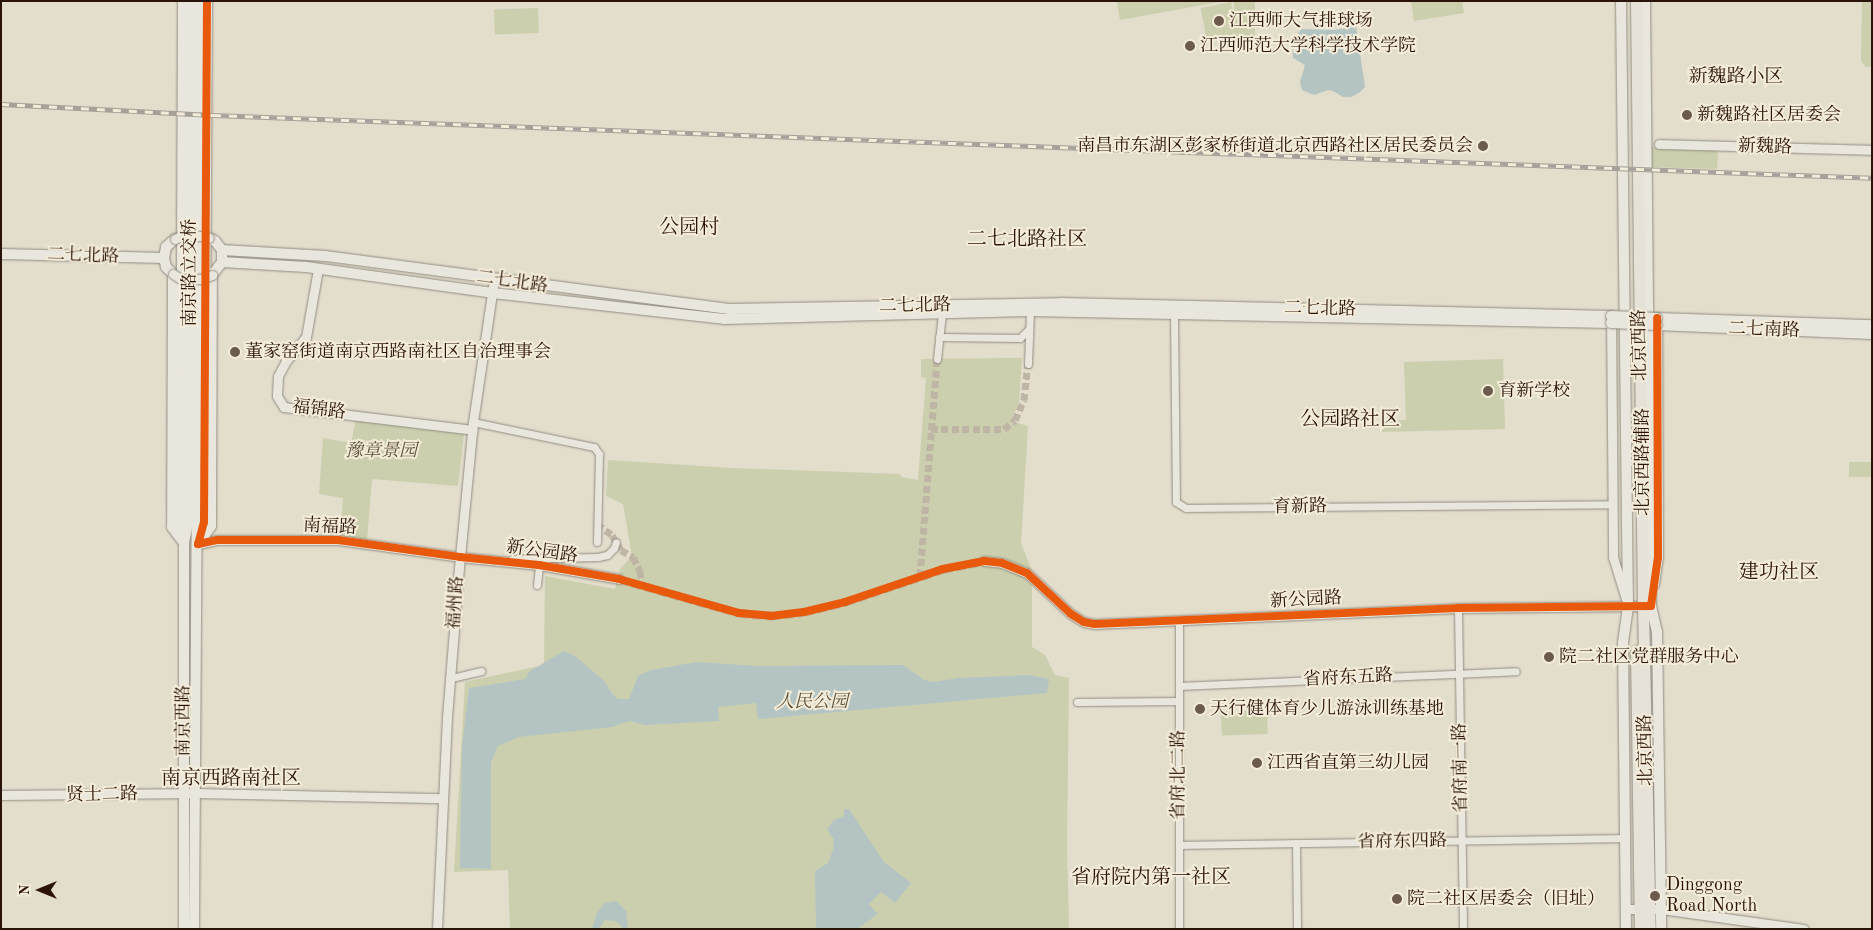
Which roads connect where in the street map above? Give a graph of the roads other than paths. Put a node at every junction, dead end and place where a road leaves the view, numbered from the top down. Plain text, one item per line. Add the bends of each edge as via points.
1 (182, 1) edge
2 (191, 1) edge
3 (200, 1) edge
4 (207, 1) edge
5 (1621, 1) edge
6 (1629, 1) edge
7 (1636, 1) edge
8 (1644, 1) edge
9 (1659, 144) dead end
10 (1872, 150) edge
11 (209, 238) joint
12 (175, 239) joint
13 (222, 250) junction
14 (1, 254) edge
15 (164, 258) junction
16 (222, 262) junction
17 (318, 269) junction
18 (173, 274) junction
19 (212, 275) junction
20 (494, 280) junction
21 (493, 293) junction
22 (1030, 311) junction
23 (942, 314) junction
24 (1174, 314) junction
25 (1611, 320) junction
26 (1657, 321) junction
27 (1872, 325) edge
28 (1029, 329) junction
29 (1872, 334) edge
30 (939, 337) junction
31 (937, 359) tunnel mouth
32 (1028, 364) tunnel mouth
33 (473, 426) junction
34 (1613, 504) junction
35 (184, 542) junction
36 (597, 542) dead end
37 (616, 542) dead end
38 (198, 544) junction
39 (460, 557) junction
40 (486, 559) junction
41 (984, 561) tunnel mouth
42 (539, 565) junction
43 (619, 579) tunnel mouth
44 (538, 585) dead end
45 (1639, 607) junction
46 (1458, 608) junction
47 (1179, 620) junction
48 (481, 671) dead end
49 (1516, 671) dead end
50 (1460, 673) junction
51 (451, 678) junction
52 (1179, 686) junction
53 (1179, 701) junction
54 (1077, 702) dead end
55 (196, 793) junction
56 (184, 794) junction
57 (1, 796) edge
58 (443, 798) junction
59 (1625, 838) junction
60 (1462, 840) junction
61 (1296, 843) junction
62 (1179, 845) junction
63 (1626, 909) junction
64 (1650, 909) junction
65 (184, 929) edge
66 (194, 929) edge
67 (437, 929) edge
68 (1179, 929) edge
69 (1297, 929) edge
70 (1463, 929) edge
71 (1626, 929) edge
72 (1640, 929) edge
73 (1650, 929) edge
74 (1662, 929) edge
75 (1804, 929) edge

1 - 35 street, 南京路立交桥 via 180,520
2 - 35 main road, 南京路立交桥 via 188,522
3 - 38 main road, 南京路立交桥 via 195,512
4 - 38 street, 南京路立交桥 via 204,522
5 - 45 main road, 北京西路辅路
6 - 45 main road, 北京西路
7 - 45 main road, 北京西路
8 - 45 main road, 北京西路辅路
9 - 10 street, 新魏路
11 - 12 street, bridge via 182,236
11 - 13 main road
12 - 15 main road via 166,247
13 - 16 main road
13 - 20 main road, 二七北路 via 326,256
14 - 15 main road, 二七北路
15 - 18 main road via 166,267
16 - 17 main road, 二七北路
16 - 19 main road
17 - 21 main road, 二七北路
17 - 33 street, 福锦路 via 306,337 278,376 277,396 284,407
18 - 19 street, bridge via 200,279
18 - 35 main road via 172,527
19 - 38 main road via 211,526
20 - 21 street, 福州路
20 - 25 main road, 二七北路 via 730,309 1061,303
21 - 23 main road, 二七北路 via 724,319
21 - 33 street, 福州路
22 - 23 main road, 二七北路
22 - 24 main road, 二七北路
22 - 28 street
23 - 30 street
24 - 25 main road, 二七北路
24 - 34 street, 育新路 via 1176,502 1186,508
25 - 26 main road, bridge
25 - 34 street, 北京西路辅路
26 - 27 main road, 二七南路
26 - 29 main road, 二七南路
26 - 45 street, 北京西路辅路 via 1658,557
28 - 30 street via 1020,338
28 - 32 street
30 - 31 street
33 - 36 street, 福锦路 via 594,447 599,454
33 - 39 street, 福州路
34 - 45 street, 北京西路辅路 via 1613,557
35 - 56 main road, 南京西路
37 - 40 street via 607,555 598,558
38 - 39 street, 南福路 via 216,540 338,540
38 - 55 main road, 南京西路
39 - 40 street, 新公园路
39 - 51 street, 福州路
40 - 42 street, 新公园路
41 - 47 street, 新公园路 via 1002,563 1027,573 1084,622
42 - 43 street, 新公园路
42 - 44 street
45 - 46 street, 新公园路
45 - 59 main road, 北京西路辅路 via 1623,643
45 - 64 main road, 北京西路
46 - 47 street, 新公园路
46 - 50 street, 省府南一路
47 - 52 street, 省府北二路
48 - 51 street
49 - 50 street, 省府东五路
50 - 52 street, 省府东五路
50 - 60 street, 省府南一路
51 - 58 street, 福州路
52 - 53 street, 省府北二路
53 - 54 street
53 - 62 street, 省府北二路
55 - 56 street, 贤士二路
55 - 58 street, 贤士二路
55 - 66 main road, 南京西路
56 - 57 street, 贤士二路
56 - 65 main road, 南京西路
58 - 67 street, 福州路
59 - 60 street, 省府东四路
59 - 63 main road, 北京西路辅路
60 - 61 street, 省府东四路
60 - 70 street, 省府南一路
61 - 62 street, 省府东四路
61 - 69 street
62 - 68 street, 省府北二路
63 - 64 street
63 - 71 main road, 北京西路辅路
64 - 72 main road, 北京西路
64 - 73 main road, 北京西路
64 - 74 main road
64 - 75 street

